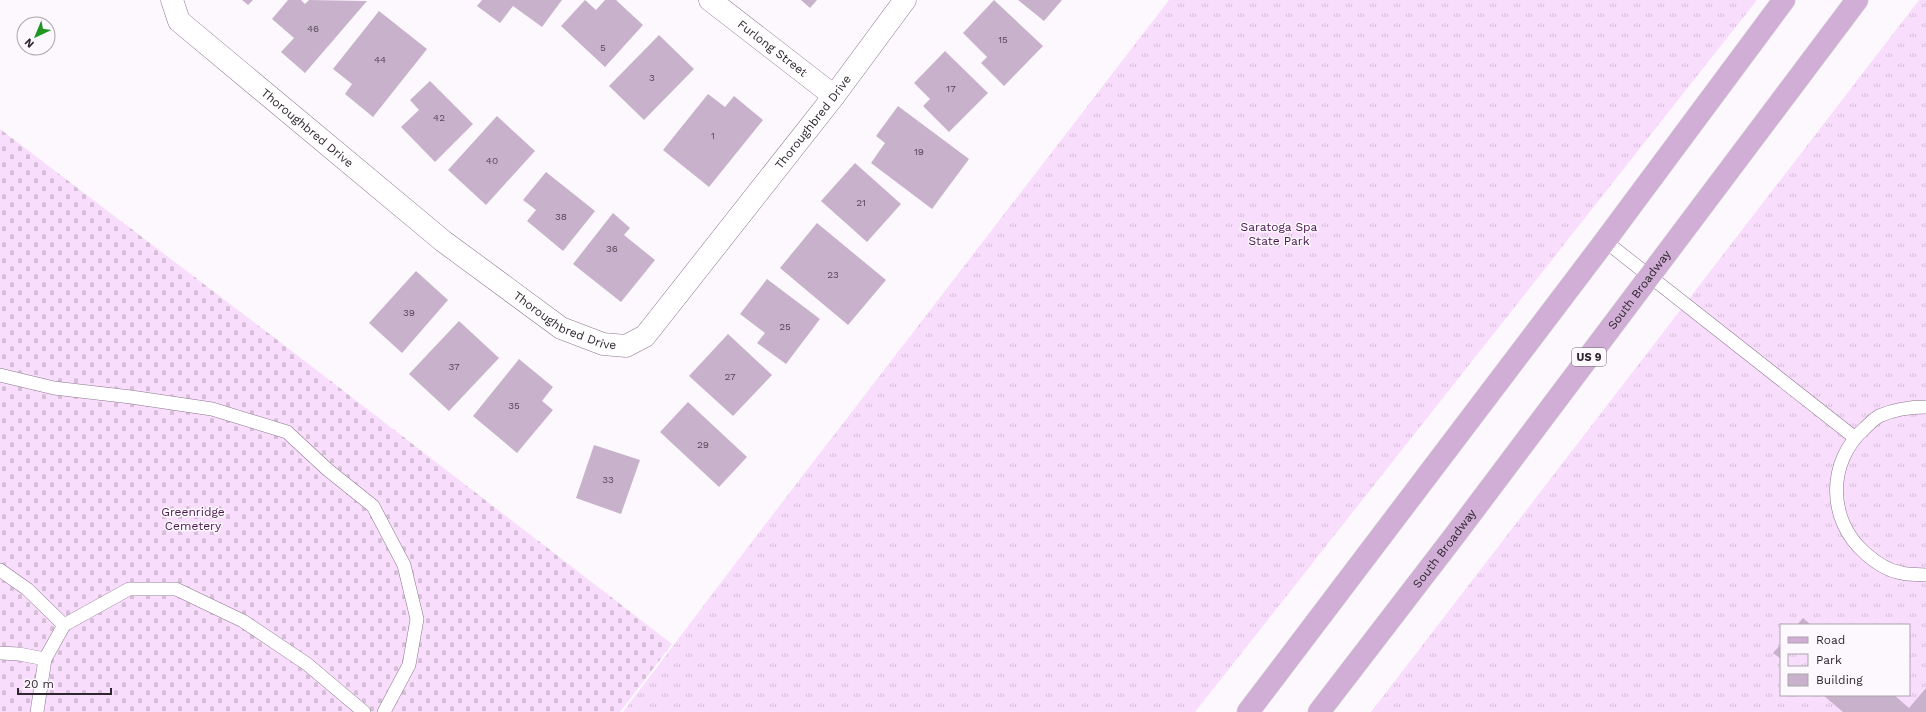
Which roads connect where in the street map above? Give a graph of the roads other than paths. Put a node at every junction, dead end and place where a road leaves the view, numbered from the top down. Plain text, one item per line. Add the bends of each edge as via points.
1 (172, 0) edge
2 (710, 0) edge
3 (906, 0) edge
4 (1784, 0) edge
5 (1857, 0) edge
6 (834, 96) junction
7 (1605, 241) junction
8 (1649, 275) junction
9 (0, 375) edge
10 (1926, 407) edge
11 (1854, 438) junction
12 (0, 570) edge
13 (1926, 575) edge
14 (64, 625) junction
15 (0, 653) edge
16 (46, 659) junction
17 (37, 712) edge
18 (364, 712) edge
19 (384, 712) edge
20 (1248, 712) edge
21 (1318, 712) edge

1 - 6 street, Thoroughbred Drive via 178,21 443,241 561,328 603,344 626,346 645,336
2 - 6 street, Furlong Street
3 - 6 street, Thoroughbred Drive
4 - 7 main road
5 - 8 main road, South Broadway / US 9
7 - 8 lane
7 - 20 main road
8 - 11 lane
8 - 21 main road, South Broadway / US 9 via 1455,535
9 - 19 lane via 54,388 131,396 212,409 287,432 328,470 373,506 404,565 417,619 409,665
10 - 11 lane via 1905,407 1877,417
11 - 13 lane via 1840,463 1835,492 1840,518 1854,544 1877,564 1901,573
12 - 14 lane via 27,589
14 - 16 lane
14 - 18 lane via 129,589 176,589 243,621 307,664
15 - 16 lane
16 - 17 lane

